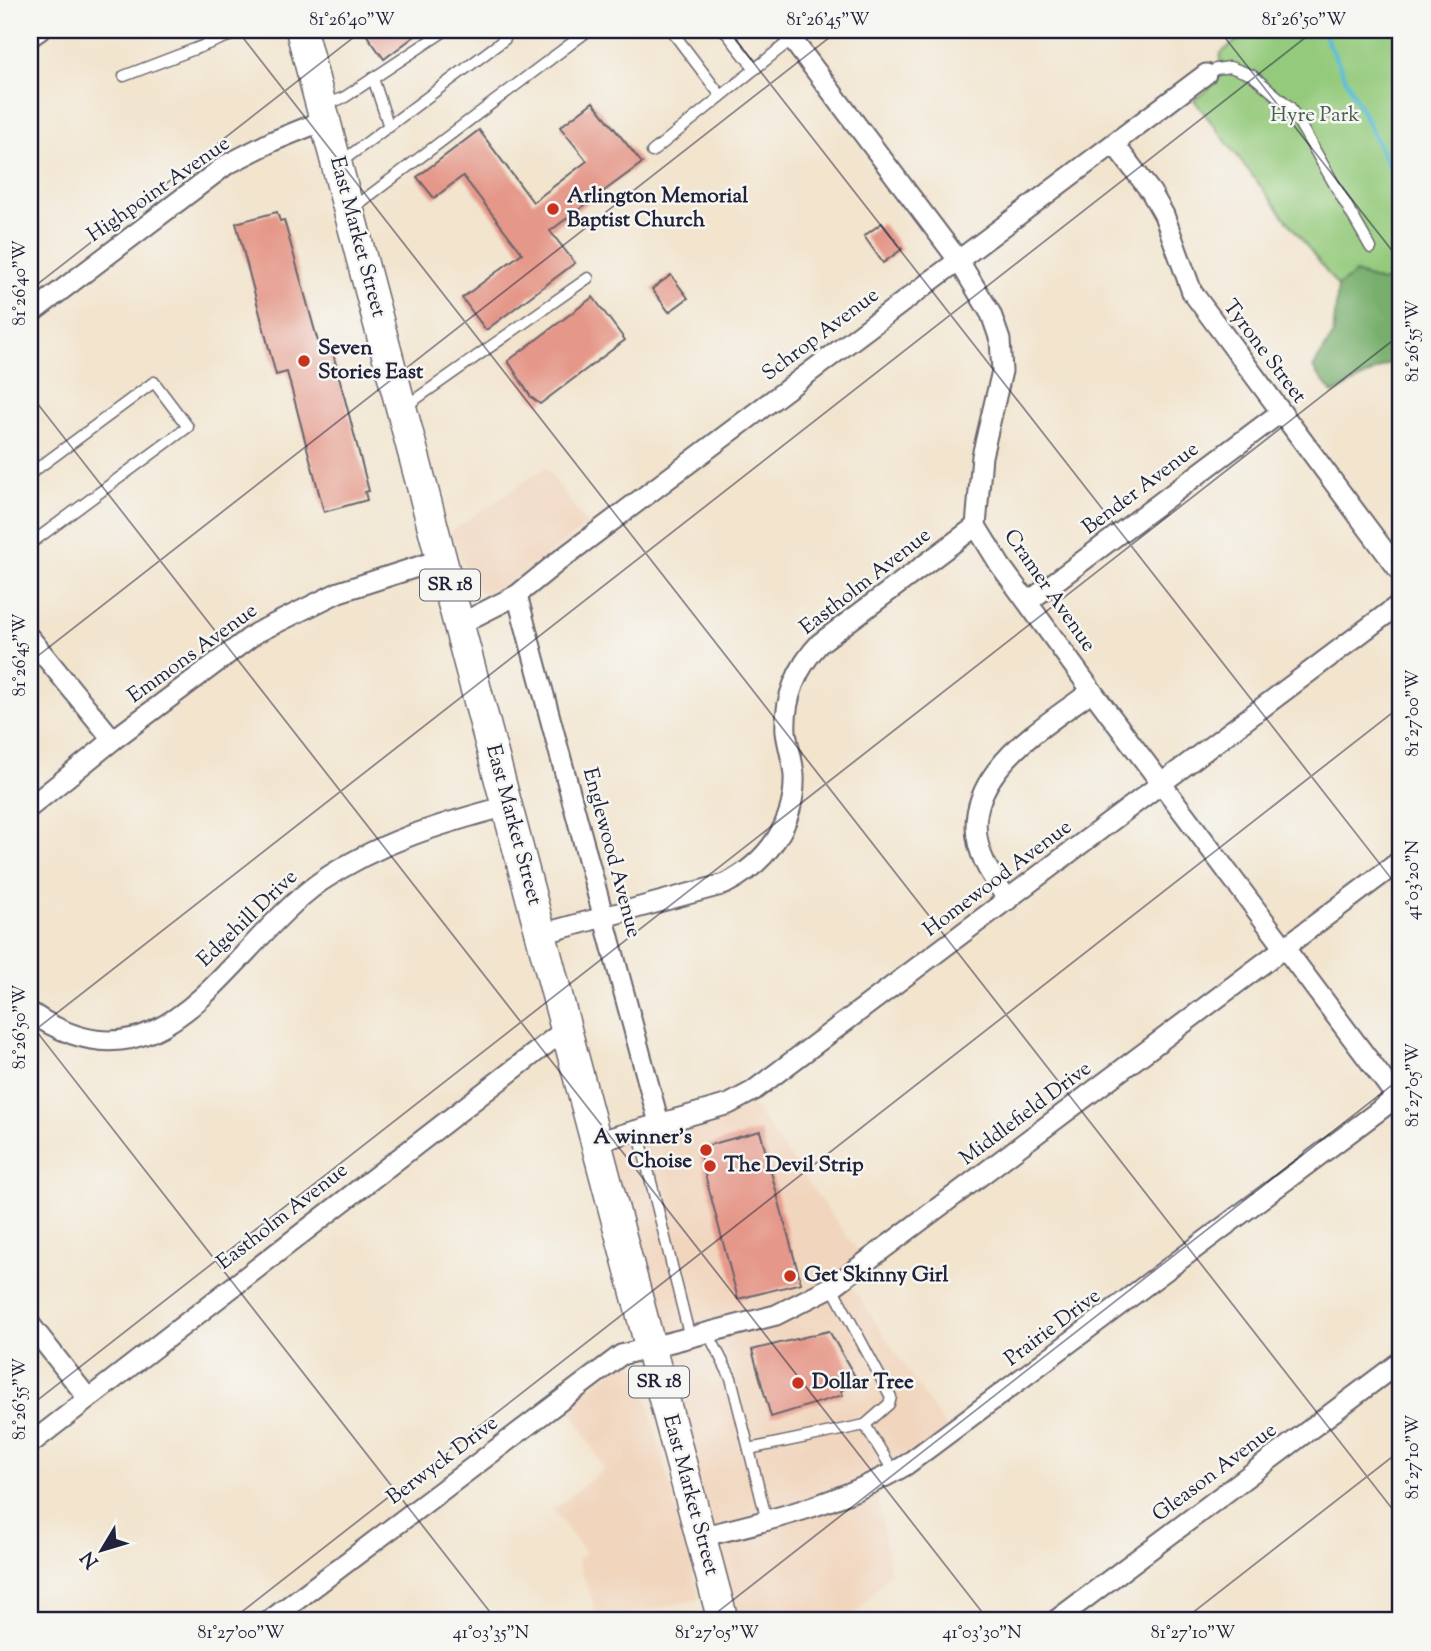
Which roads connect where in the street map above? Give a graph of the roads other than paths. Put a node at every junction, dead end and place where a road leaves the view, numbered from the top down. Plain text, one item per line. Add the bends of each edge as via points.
1 (40, 30) edge
2 (233, 30) edge
3 (301, 30) edge
4 (446, 30) edge
5 (509, 30) edge
6 (589, 30) edge
7 (671, 30) edge
8 (724, 30) edge
9 (794, 33) edge
10 (30, 37) edge
11 (755, 69) junction
12 (1206, 74) joint
13 (124, 76) dead end
14 (373, 78) junction
15 (721, 96) junction
16 (323, 113) junction
17 (389, 127) junction
18 (1115, 145) junction
19 (652, 152) dead end
20 (338, 165) junction
21 (350, 211) junction
22 (1371, 247) dead end
23 (959, 261) junction
24 (588, 278) dead end
25 (30, 314) edge
26 (402, 408) junction
27 (1281, 412) junction
28 (30, 474) edge
29 (976, 526) junction
30 (30, 544) edge
31 (442, 559) junction
32 (1401, 573) edge
33 (517, 596) junction
34 (1028, 602) junction
35 (1401, 603) edge
36 (460, 624) junction
37 (30, 638) edge
38 (1092, 691) junction
39 (113, 740) junction
40 (1163, 784) junction
41 (507, 806) junction
42 (30, 807) edge
43 (1401, 860) edge
44 (1008, 900) junction
45 (603, 918) junction
46 (541, 934) junction
47 (1285, 947) junction
48 (30, 1012) edge
49 (567, 1028) junction
50 (1400, 1098) edge
51 (659, 1124) junction
52 (638, 1129) junction
53 (596, 1142) junction
54 (832, 1287) junction
55 (30, 1324) edge
56 (700, 1337) junction
57 (649, 1346) junction
58 (1401, 1361) edge
59 (88, 1396) junction
60 (865, 1425) junction
61 (30, 1444) edge
62 (749, 1449) junction
63 (894, 1472) junction
64 (767, 1521) junction
65 (700, 1537) junction
66 (269, 1621) edge
67 (723, 1621) edge
68 (1055, 1621) edge

1 - 10 street
2 - 13 lane via 234,34
3 - 16 main road, East Market Street / SR 18
4 - 14 lane
5 - 17 lane via 505,39
6 - 21 lane
7 - 15 lane
8 - 11 lane
9 - 11 lane
9 - 23 street, Cramer Avenue
11 - 15 lane
12 - 18 street, Schrop Avenue
12 - 22 lane via 1230,67 1252,75 1290,107
14 - 16 lane
14 - 17 lane
15 - 19 lane
16 - 20 main road, East Market Street / SR 18
16 - 25 street, Highpoint Avenue via 226,165
17 - 20 lane
18 - 23 street, Schrop Avenue
18 - 27 street, Tyrone Street via 1164,215 1192,292
20 - 21 main road, East Market Street / SR 18
21 - 26 main road, East Market Street / SR 18
23 - 29 street, Cramer Avenue via 991,314 1002,354 999,392 982,456
23 - 33 street, Schrop Avenue
24 - 26 lane
26 - 31 main road, East Market Street / SR 18
27 - 32 street, Tyrone Street
27 - 34 street, Bender Avenue
28 - 30 lane via 154,382 188,427
29 - 34 street, Cramer Avenue
29 - 45 street, Eastholm Avenue via 820,643 803,664 787,715 793,792 782,830 767,853 725,884
31 - 36 main road, East Market Street / SR 18
31 - 39 street, Emmons Avenue via 339,592 279,620 234,648
33 - 36 street, Schrop Avenue
33 - 45 street, Englewood Avenue
34 - 38 street, Cramer Avenue
35 - 40 street, Homewood Avenue
36 - 41 main road, East Market Street / SR 18
37 - 39 street
38 - 40 street, Cramer Avenue
38 - 44 street via 1015,749 989,780 979,810 980,845
39 - 42 street, Emmons Avenue
40 - 44 street, Homewood Avenue
40 - 47 street, Cramer Avenue
41 - 46 main road, East Market Street / SR 18
41 - 48 street, Edgehill Drive via 396,838 338,870 287,910 175,1020 140,1039 82,1040
43 - 47 street, Middlefield Drive
44 - 51 street, Homewood Avenue via 753,1091 729,1104
45 - 46 street, Eastholm Avenue
45 - 51 street, Englewood Avenue
46 - 49 main road, East Market Street / SR 18
47 - 50 street, Cramer Avenue
47 - 54 street, Middlefield Drive
49 - 53 main road, East Market Street / SR 18
49 - 59 street, Eastholm Avenue
50 - 63 street, Prairie Drive
51 - 52 street, Homewood Avenue
52 - 53 street, Homewood Avenue
52 - 56 lane
53 - 57 main road, East Market Street / SR 18
54 - 56 street, Middlefield Drive via 776,1315
54 - 60 lane via 891,1397
55 - 59 street
56 - 57 street, Middlefield Drive
56 - 62 lane via 731,1378
57 - 65 main road, East Market Street / SR 18
57 - 66 street, Berwyck Drive via 621,1355
58 - 68 street, Gleason Avenue
59 - 61 street, Eastholm Avenue
60 - 62 lane
60 - 63 lane
62 - 64 lane
63 - 64 street, Prairie Drive via 835,1501
64 - 65 street, Prairie Drive
65 - 67 main road, East Market Street / SR 18

